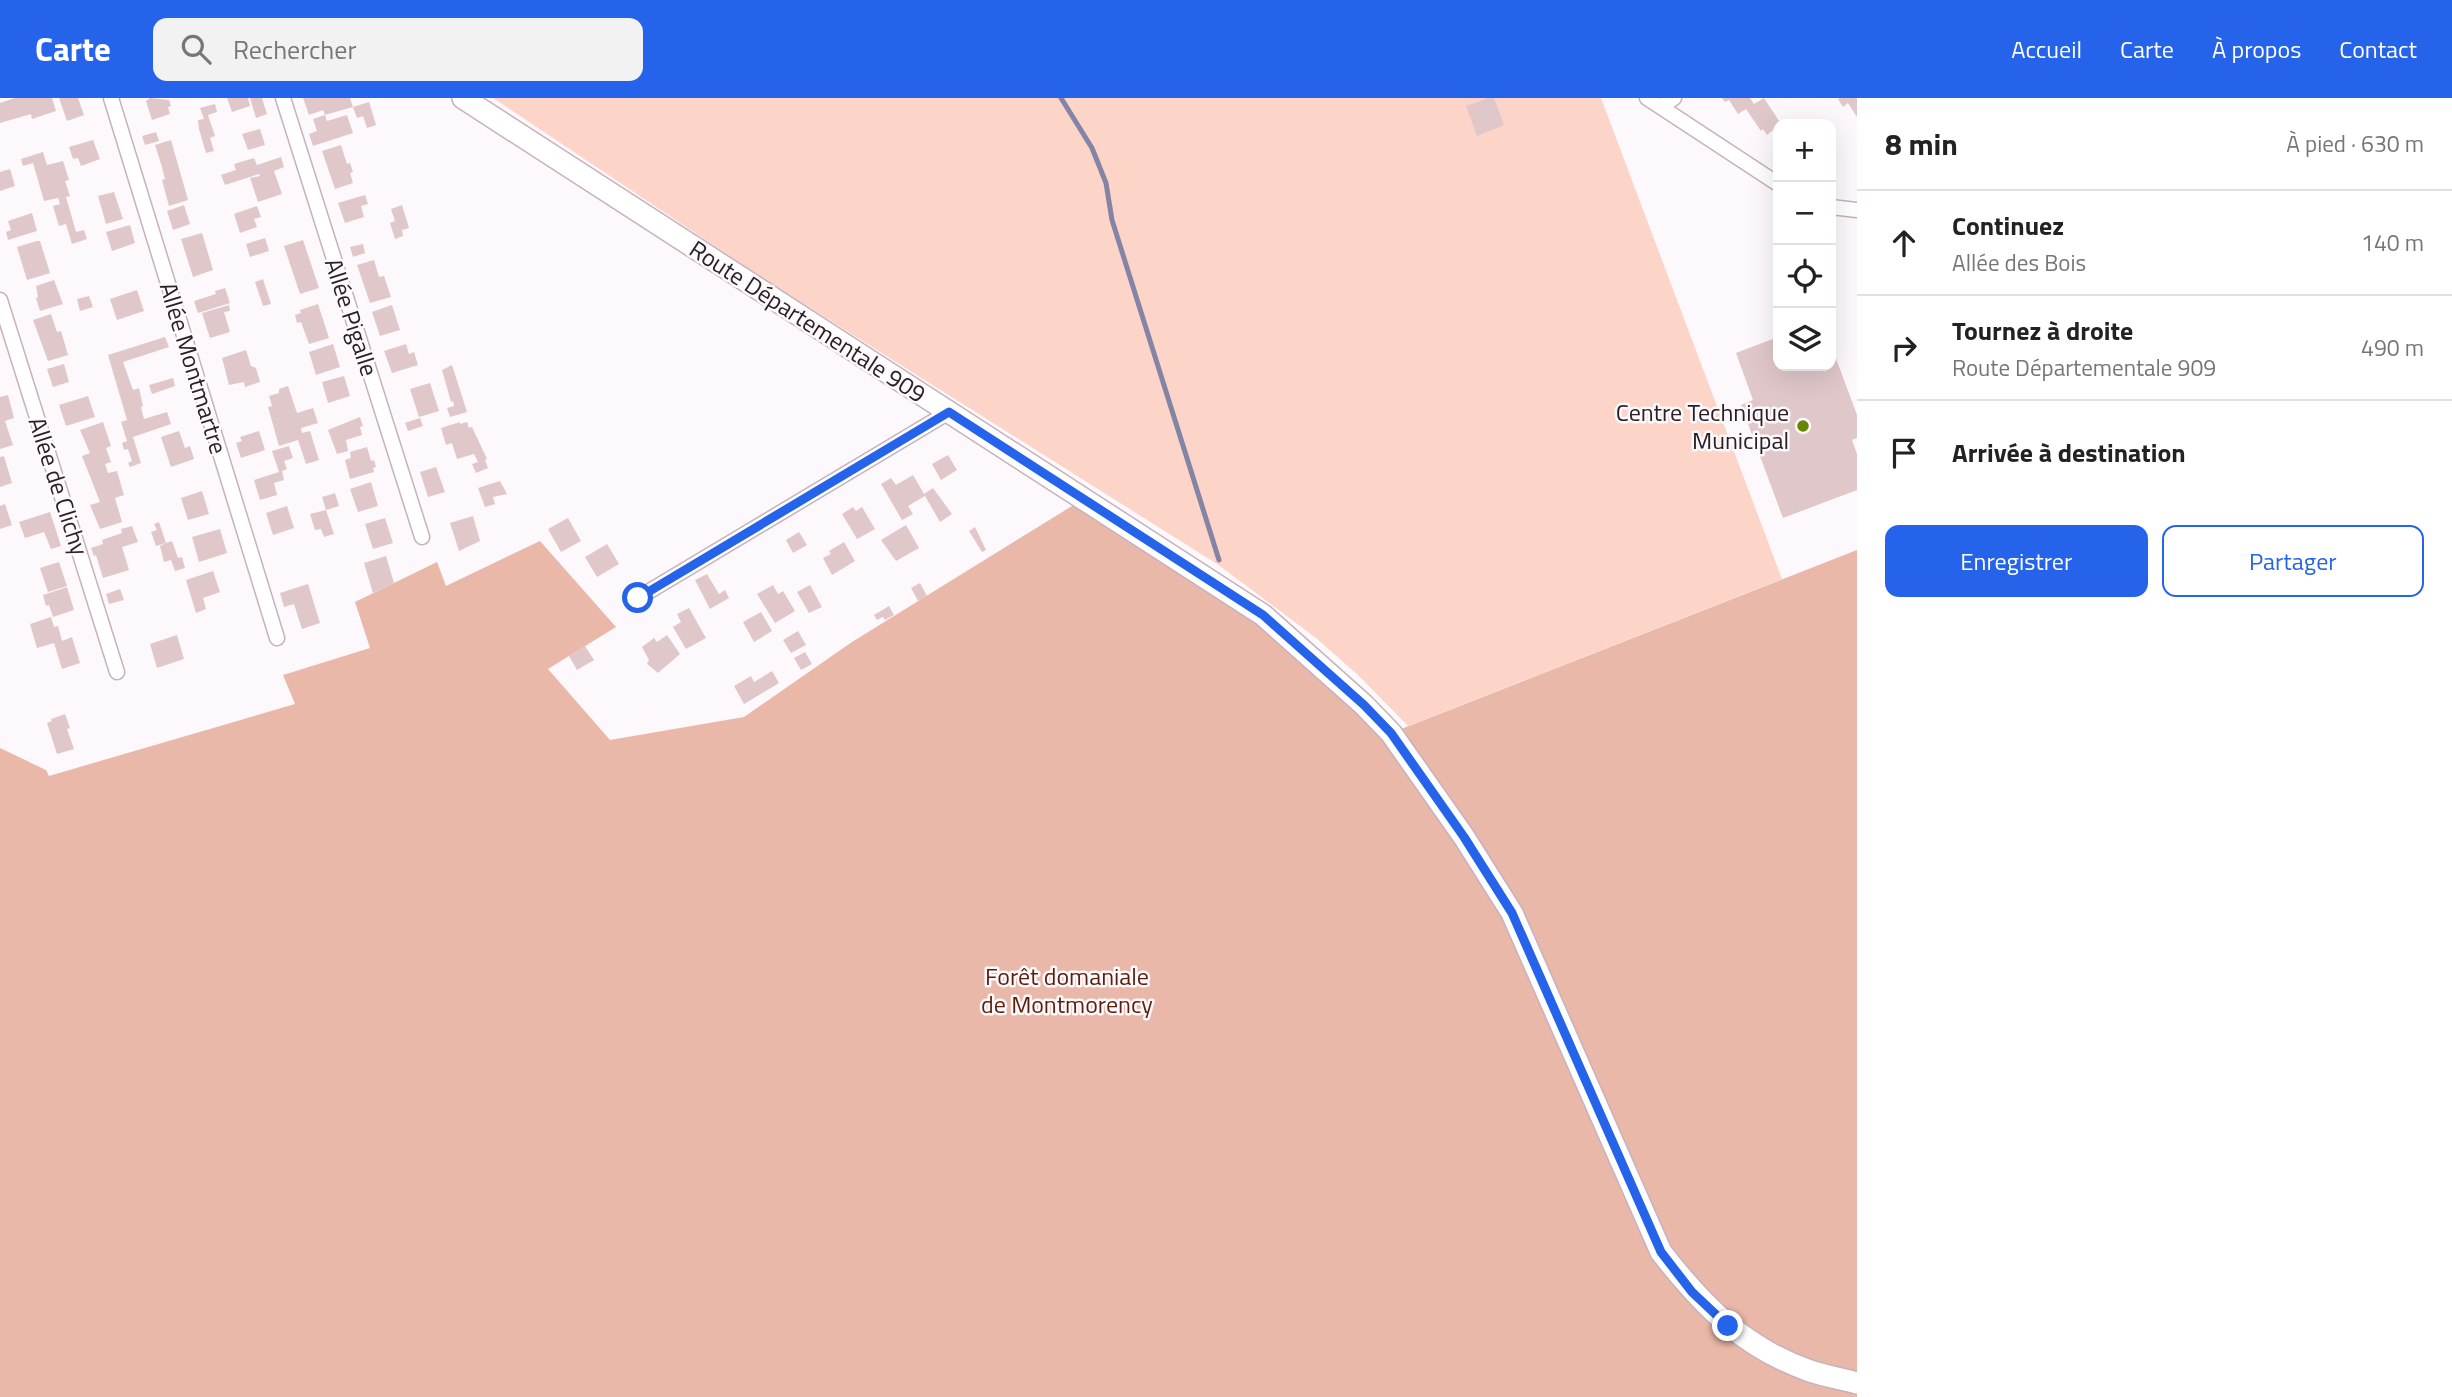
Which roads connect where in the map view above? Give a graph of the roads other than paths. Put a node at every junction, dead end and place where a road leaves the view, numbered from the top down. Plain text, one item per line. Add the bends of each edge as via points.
1 (111, 98) edge
2 (283, 98) edge
3 (463, 98) edge
4 (469, 98) edge
5 (1647, 98) edge
6 (1674, 98) edge
7 (1661, 107) junction
8 (490, 117) junction
9 (1775, 182) edge
10 (1836, 208) edge
11 (1857, 211) edge
12 (0, 300) edge
13 (949, 412) junction
14 (422, 537) dead end
15 (638, 598) dead end
16 (278, 638) dead end
17 (117, 672) dead end
18 (1857, 1383) edge

1 - 16 street, Allée Montmartre
2 - 14 street, Allée Pigalle
3 - 8 main road, Route Départementale 909
4 - 8 main road
5 - 7 street
6 - 7 street
7 - 9 street
8 - 13 main road, Route Départementale 909
10 - 11 street
12 - 17 street, Allée de Clichy
13 - 15 street
13 - 18 main road, Route Départementale 909 via 1263,615 1391,733 1512,913 1661,1252 1692,1292 1760,1349

